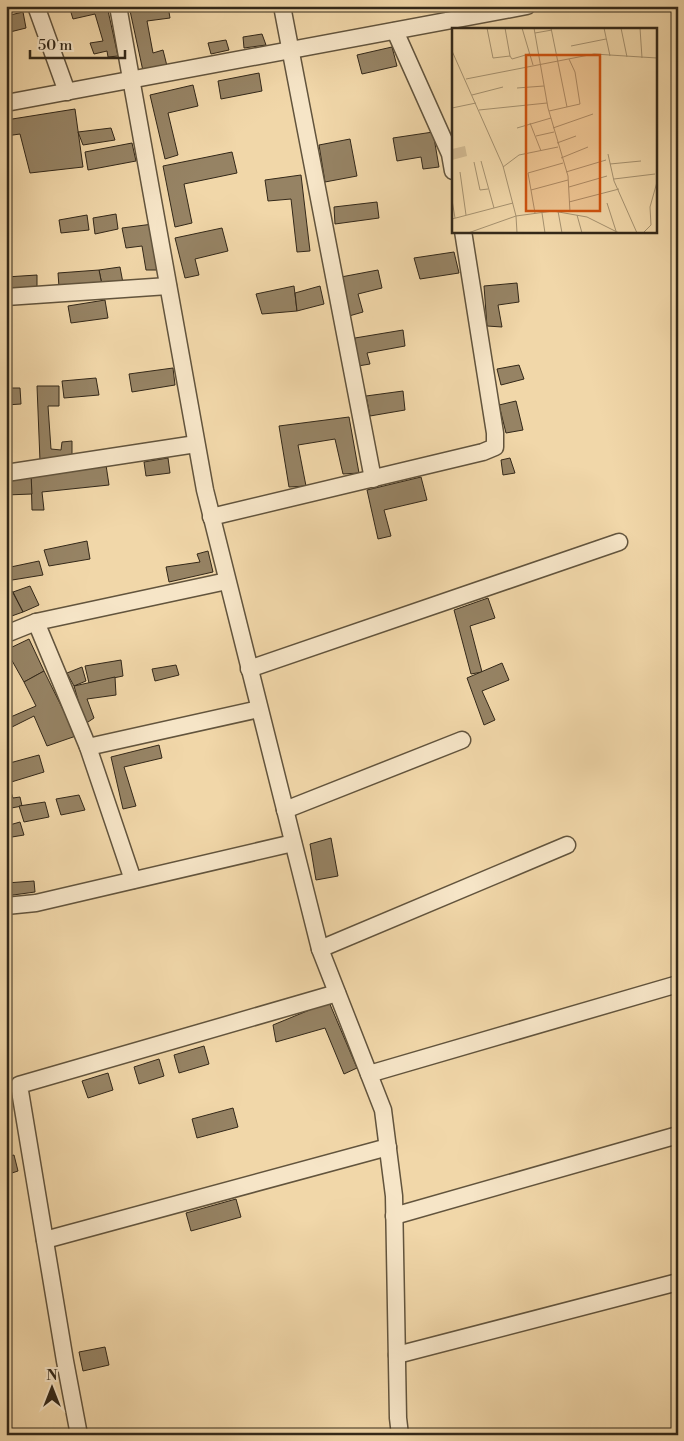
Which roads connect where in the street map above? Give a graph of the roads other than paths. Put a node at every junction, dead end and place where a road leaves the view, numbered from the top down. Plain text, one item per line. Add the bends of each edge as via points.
1 (36, 6) edge
2 (118, 6) edge
3 (282, 6) edge
4 (527, 6) edge
5 (395, 31) junction
6 (291, 50) junction
7 (131, 80) junction
8 (67, 92) junction
9 (6, 104) edge
10 (452, 165) edge
11 (462, 232) edge
12 (168, 286) junction
13 (6, 298) edge
14 (196, 444) junction
15 (6, 473) edge
16 (373, 478) junction
17 (211, 517) junction
18 (619, 542) dead end
19 (227, 581) junction
20 (36, 622) junction
21 (6, 634) edge
22 (249, 669) junction
23 (260, 708) junction
24 (462, 740) dead end
25 (88, 747) junction
26 (285, 810) junction
27 (293, 843) junction
28 (567, 845) dead end
29 (133, 880) junction
30 (6, 906) edge
31 (320, 950) junction
32 (678, 984) edge
33 (337, 993) junction
34 (369, 1074) junction
35 (678, 1135) edge
36 (388, 1147) junction
37 (394, 1216) junction
38 (45, 1240) junction
39 (678, 1282) edge
40 (397, 1355) junction
41 (79, 1435) edge
42 (400, 1435) edge

1 - 8 street
2 - 7 street
3 - 6 street
4 - 5 street
5 - 6 street
5 - 10 street via 450,154
6 - 7 street
6 - 16 street
7 - 8 street
7 - 12 street
8 - 9 street
11 - 16 street via 496,447
12 - 13 street
12 - 14 street
14 - 15 street
14 - 17 street
16 - 17 street
17 - 19 street
18 - 22 street
19 - 20 street
19 - 22 street
20 - 21 street
20 - 25 street
22 - 23 street
23 - 25 street
23 - 26 street
24 - 26 street
25 - 29 street
26 - 27 street
27 - 29 street
27 - 31 street
28 - 31 street
29 - 30 street via 36,903
31 - 33 street
32 - 34 street
33 - 34 street
33 - 38 street via 19,1085
34 - 36 street via 383,1110
35 - 37 street
36 - 37 street
36 - 38 street
37 - 40 street
38 - 41 street
39 - 40 street
40 - 42 street

